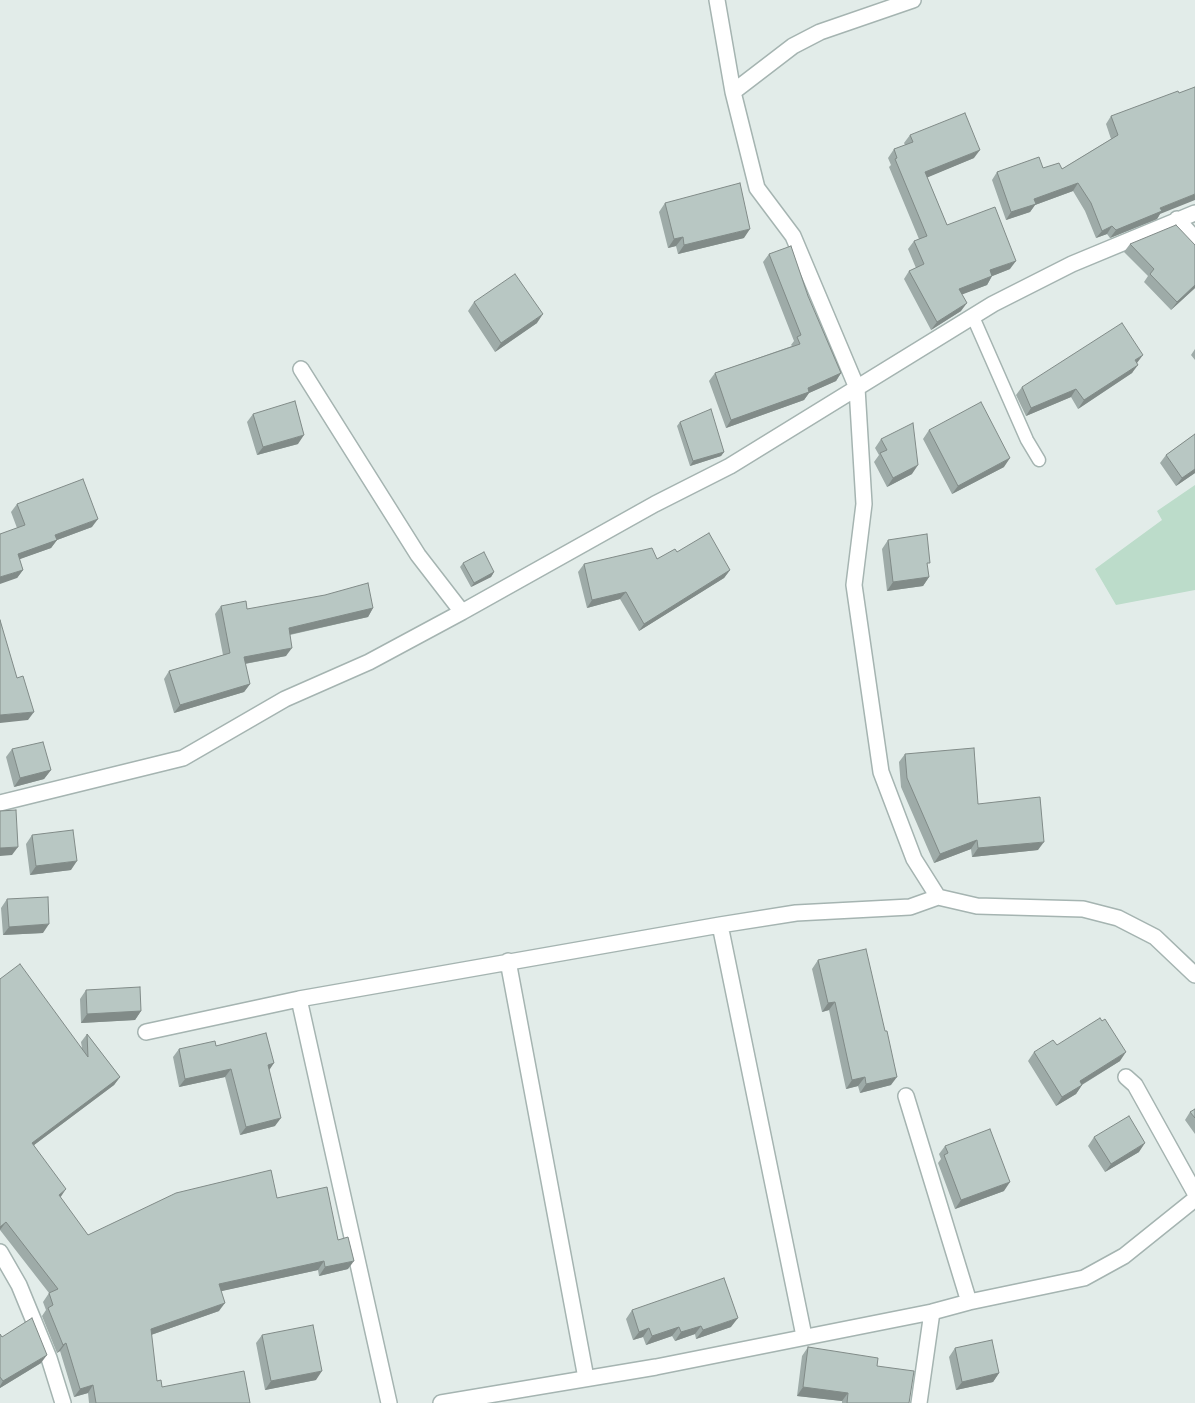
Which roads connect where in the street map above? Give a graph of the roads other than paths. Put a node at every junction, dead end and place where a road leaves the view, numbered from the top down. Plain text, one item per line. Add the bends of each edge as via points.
1 (716, 0) edge
2 (913, 0) edge
3 (732, 92) junction
4 (1195, 213) edge
5 (1177, 219) junction
6 (1195, 239) edge
7 (973, 317) junction
8 (301, 369) dead end
9 (858, 388) junction
10 (1038, 460) dead end
11 (462, 612) junction
12 (0, 803) edge
13 (938, 898) junction
14 (720, 925) junction
15 (508, 961) junction
16 (1195, 975) edge
17 (299, 1000) junction
18 (146, 1032) dead end
19 (1126, 1077) dead end
20 (906, 1096) dead end
21 (1195, 1193) edge
22 (1195, 1199) edge
23 (0, 1252) edge
24 (969, 1302) junction
25 (932, 1312) junction
26 (804, 1336) junction
27 (586, 1378) junction
28 (63, 1403) edge
29 (388, 1403) edge
30 (441, 1403) edge
31 (919, 1403) edge

1 - 3 street
2 - 3 street via 820,32 793,46
3 - 9 street via 757,188 794,236
4 - 5 street
5 - 6 street
5 - 7 street via 1072,264
7 - 9 street
7 - 10 lane
8 - 11 street via 418,555
9 - 11 street via 730,466 655,504
9 - 13 street via 864,504 854,586 881,772 914,859
11 - 12 street via 370,662 285,699 183,758
13 - 14 street via 910,907 796,913
13 - 16 street via 977,906 1083,909 1118,918 1155,937
14 - 15 street
14 - 26 street
15 - 17 street
15 - 27 street
17 - 18 street
17 - 29 street
19 - 21 street via 1135,1085
20 - 24 street
22 - 24 street via 1124,1256 1084,1278
23 - 28 street via 49,1358
24 - 25 street
25 - 26 street
25 - 31 street
26 - 27 street
27 - 30 street

